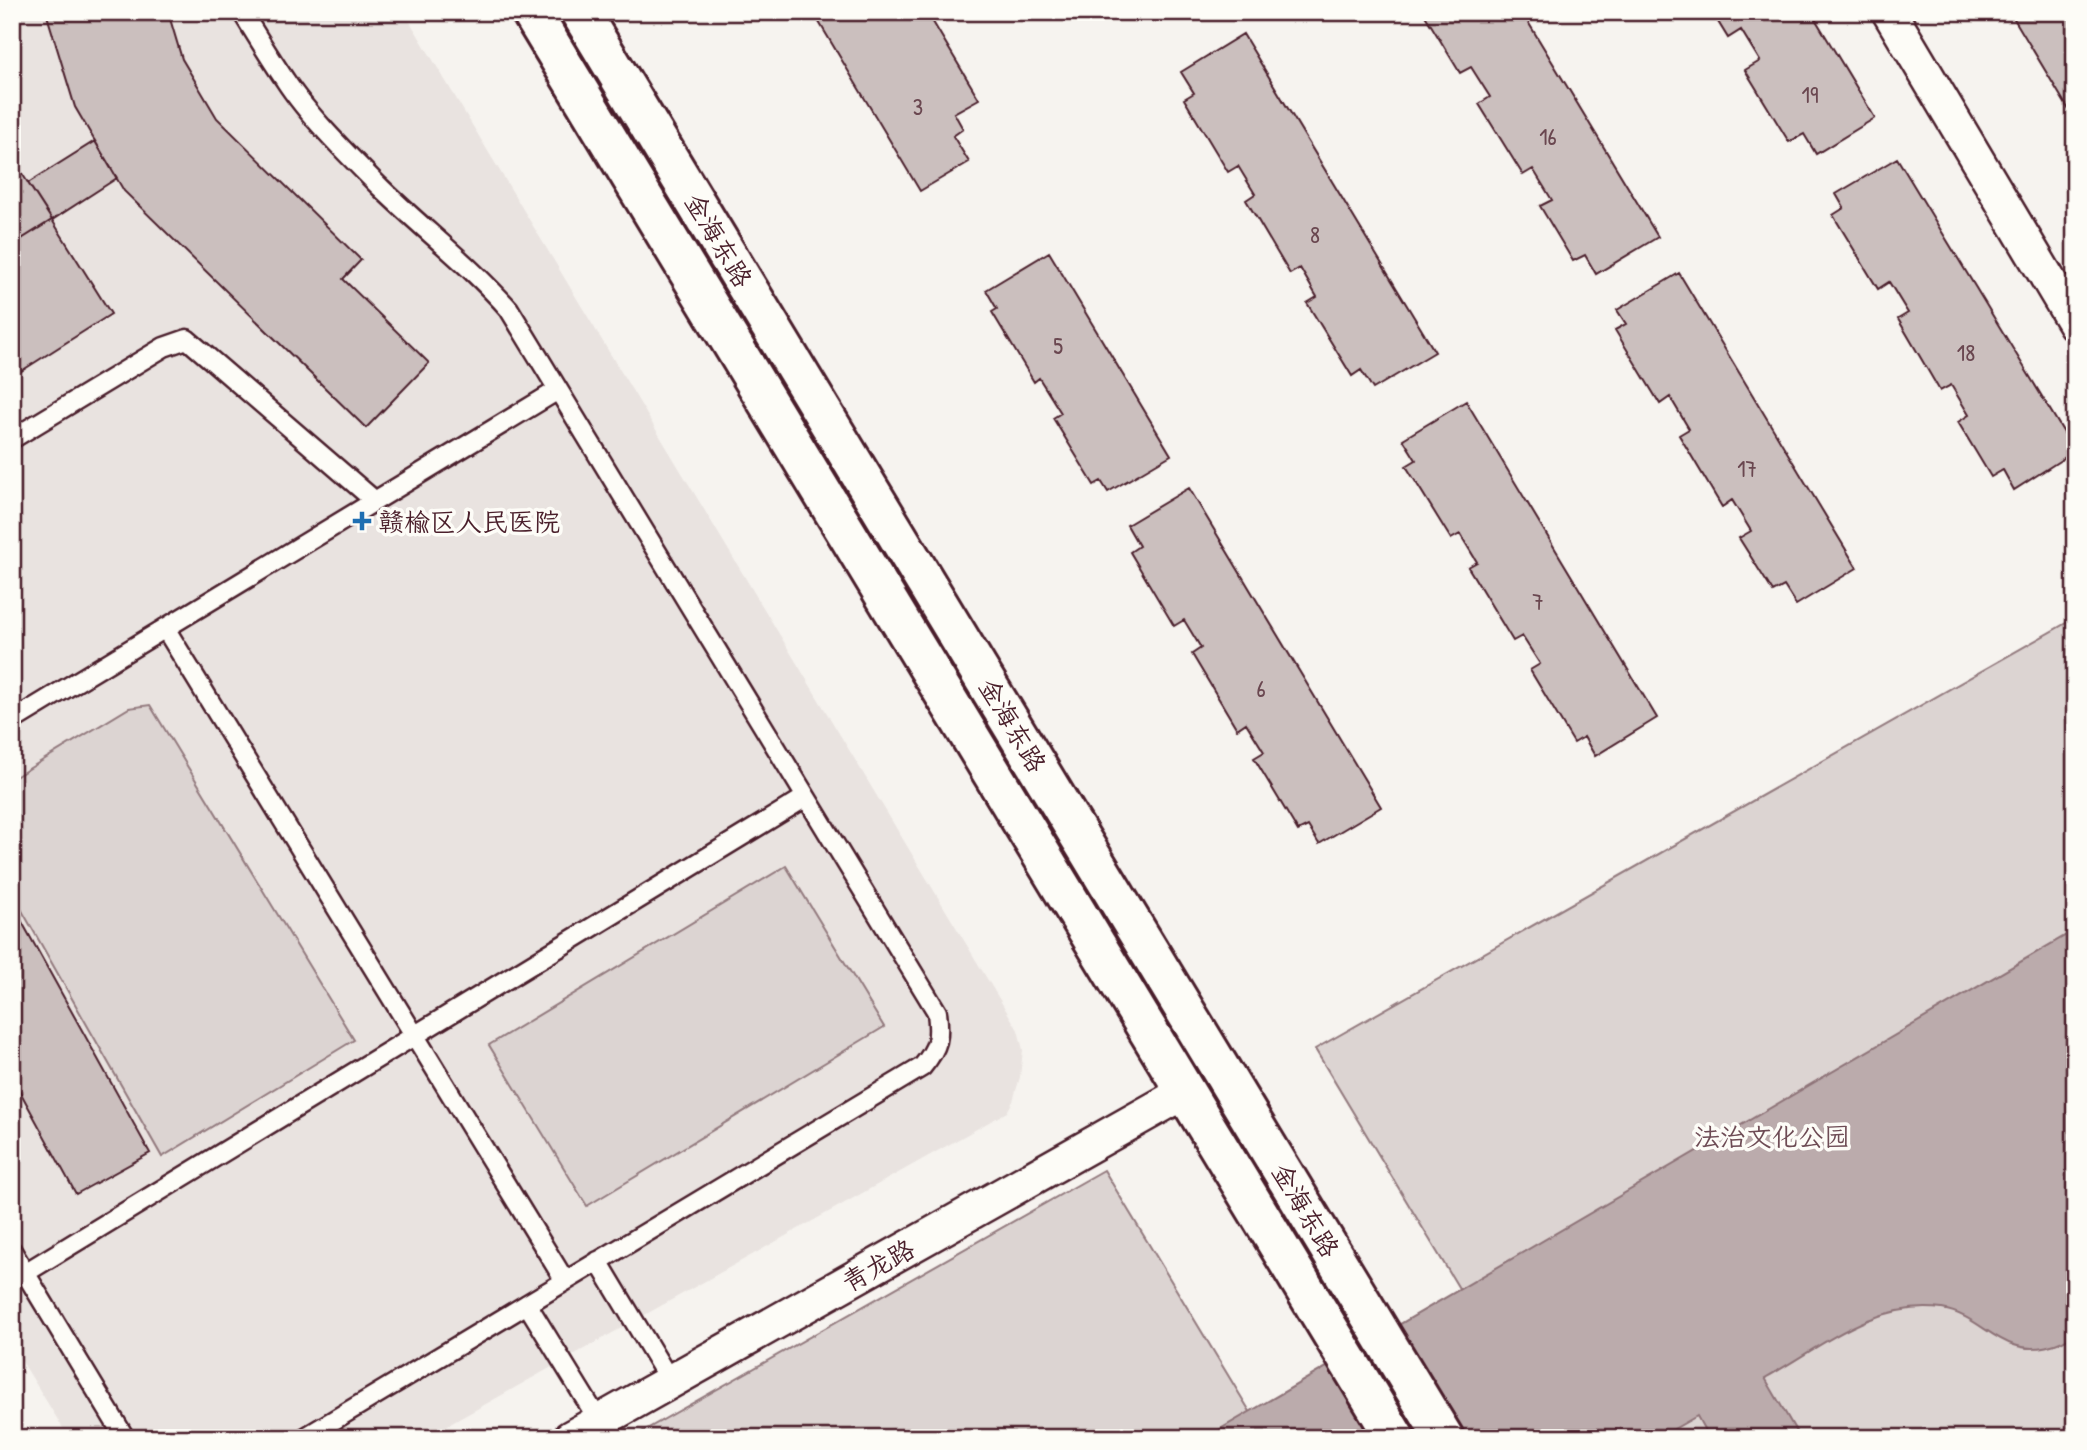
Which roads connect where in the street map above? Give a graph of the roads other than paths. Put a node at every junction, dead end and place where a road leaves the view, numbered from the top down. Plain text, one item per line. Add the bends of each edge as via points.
1 (242, 12) edge
2 (531, 12) edge
3 (580, 12) edge
4 (1889, 12) edge
5 (2075, 324) edge
6 (558, 390) junction
7 (12, 439) edge
8 (375, 501) junction
9 (166, 628) junction
10 (12, 721) edge
11 (806, 797) junction
12 (414, 1035) junction
13 (1185, 1092) junction
14 (12, 1251) edge
15 (598, 1261) junction
16 (25, 1273) junction
17 (565, 1281) junction
18 (527, 1304) junction
19 (670, 1381) junction
20 (600, 1421) junction
21 (125, 1438) edge
22 (304, 1438) edge
23 (570, 1438) edge
24 (1395, 1438) edge
25 (1444, 1438) edge

1 - 6 lane via 286,83 326,130 509,309
2 - 13 main road, 金海东路
3 - 25 main road, 金海东路
4 - 5 street
6 - 8 lane
6 - 11 lane
7 - 8 lane via 164,347 187,338
8 - 9 lane
9 - 10 lane
9 - 12 lane
11 - 12 lane
11 - 15 lane via 937,1012 940,1034 932,1055 922,1067
12 - 16 lane
12 - 17 lane
13 - 19 street, 青龙路
13 - 24 main road, 金海东路
14 - 16 lane
15 - 17 lane
15 - 19 lane
16 - 21 lane
17 - 18 lane
18 - 20 lane
18 - 22 lane
19 - 20 street, 青龙路
20 - 23 street, 青龙路

